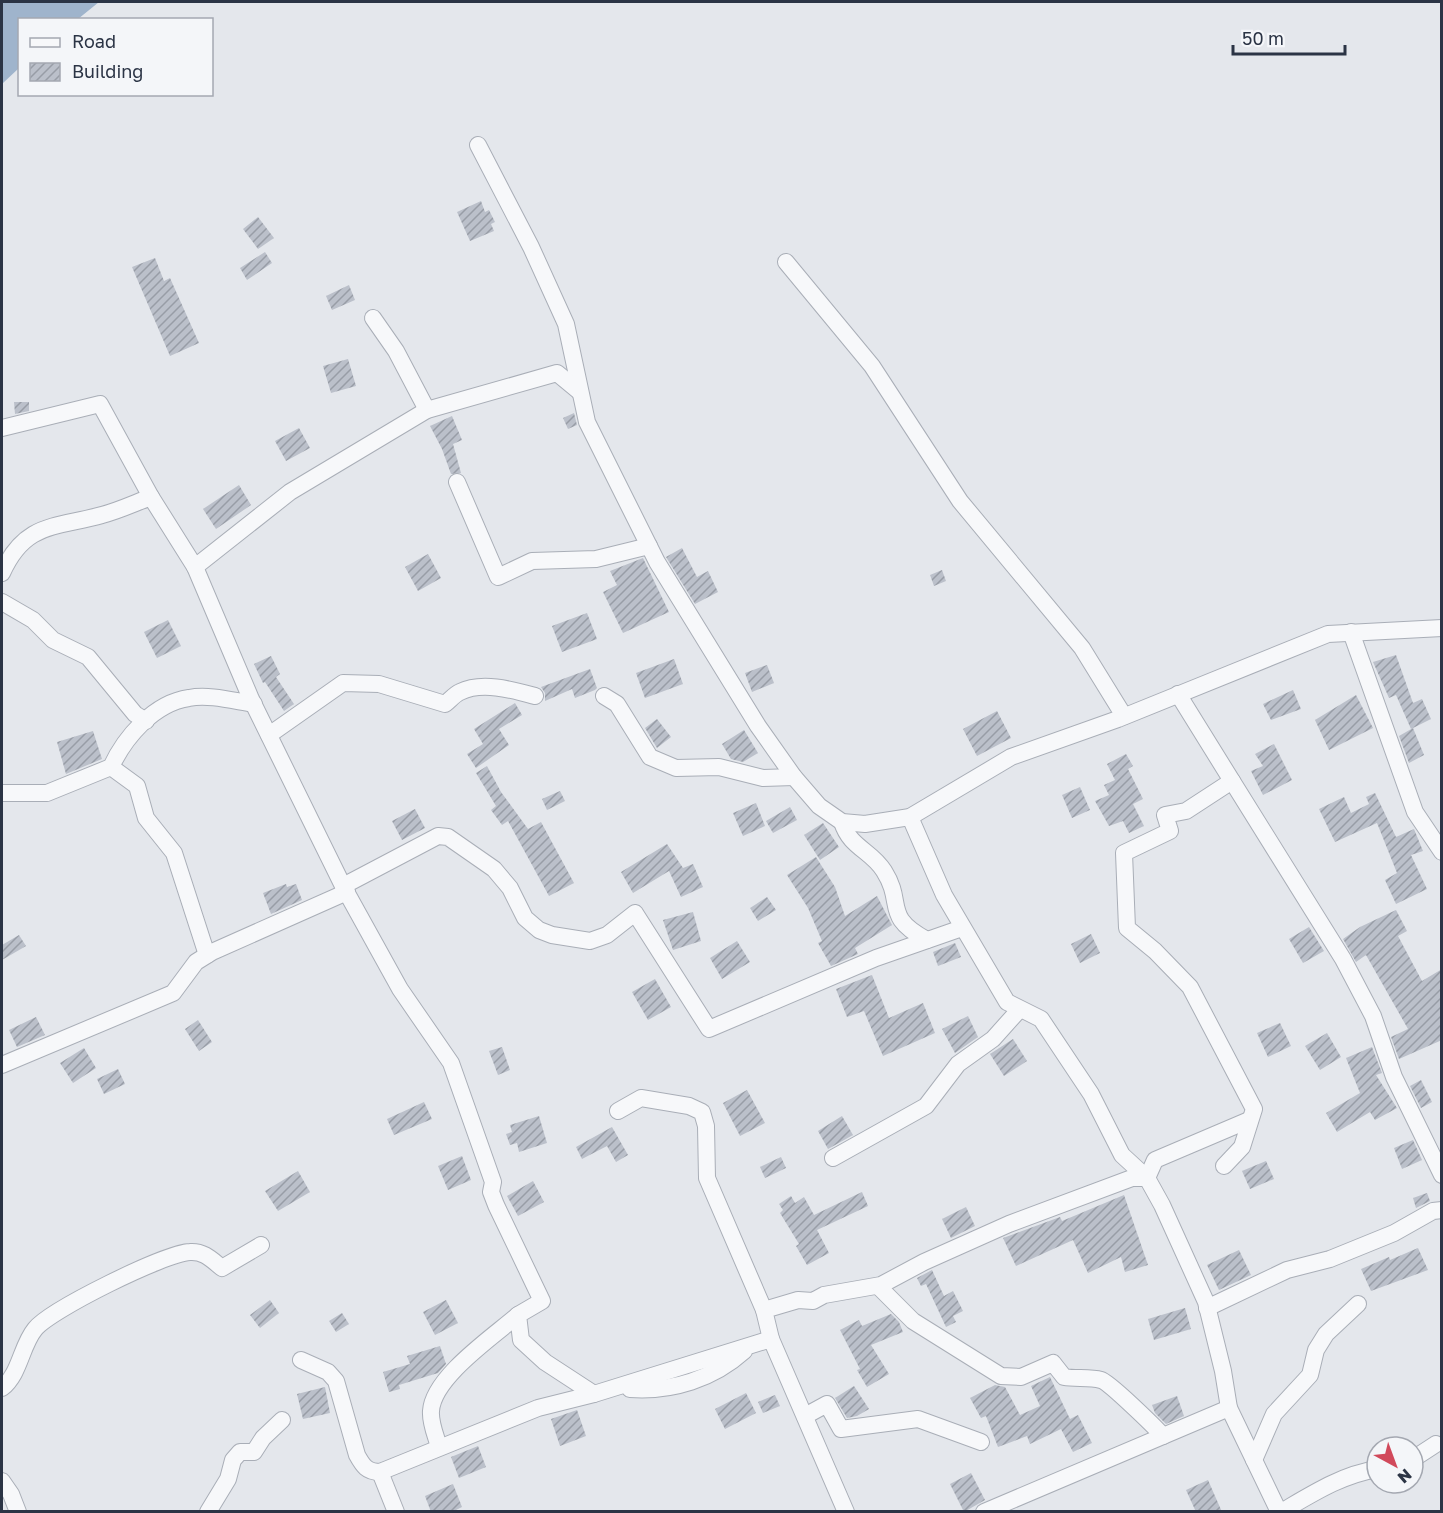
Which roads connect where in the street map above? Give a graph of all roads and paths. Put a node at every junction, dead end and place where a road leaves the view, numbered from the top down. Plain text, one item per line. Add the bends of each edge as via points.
1 (477, 145) dead end
2 (786, 262) dead end
3 (373, 318) dead end
4 (580, 392) junction
5 (428, 410) junction
6 (2, 428) edge
7 (457, 482) dead end
8 (151, 497) junction
9 (649, 546) junction
10 (195, 567) junction
11 (2, 573) edge
12 (2, 602) edge
13 (1442, 628) edge
14 (1351, 632) junction
15 (1178, 694) junction
16 (535, 696) dead end
17 (604, 696) dead end
18 (254, 704) junction
19 (1124, 716) junction
20 (146, 721) junction
21 (269, 735) junction
22 (111, 767) junction
23 (794, 777) junction
24 (1232, 781) junction
25 (2, 794) edge
26 (910, 817) junction
27 (842, 822) junction
28 (1442, 852) edge
29 (345, 889) junction
30 (962, 928) junction
31 (927, 940) junction
32 (207, 955) junction
33 (1019, 1010) junction
34 (2, 1065) edge
35 (618, 1111) dead end
36 (1249, 1120) junction
37 (833, 1158) dead end
38 (1224, 1167) dead end
39 (1442, 1175) edge
40 (1147, 1178) junction
41 (1442, 1210) edge
42 (261, 1245) dead end
43 (878, 1286) junction
44 (1358, 1304) dead end
45 (1207, 1308) junction
46 (764, 1310) junction
47 (518, 1315) junction
48 (771, 1339) junction
49 (301, 1360) dead end
50 (2, 1388) edge
51 (594, 1394) junction
52 (1229, 1408) junction
53 (805, 1416) junction
54 (282, 1420) dead end
55 (1163, 1436) junction
56 (981, 1442) dead end
57 (1436, 1444) dead end
58 (439, 1447) junction
59 (1425, 1451) edge
60 (1254, 1460) junction
61 (1365, 1471) edge
62 (380, 1472) junction
63 (2, 1481) edge
64 (844, 1507) edge
65 (18, 1512) edge
66 (208, 1512) edge
67 (396, 1512) edge
68 (859, 1512) edge
69 (984, 1512) edge
70 (1280, 1512) edge

1 - 4 street via 566,324
2 - 19 street via 872,366 960,501 1082,648
3 - 5 street
4 - 5 street via 557,374
4 - 9 street via 587,423
5 - 10 street via 290,492
6 - 8 street via 100,404
7 - 9 street via 498,577 532,561 596,559
8 - 10 street
8 - 11 street via 102,515 33,532 15,548
9 - 23 street via 722,668
10 - 18 street
12 - 20 street via 33,620 53,640 88,657 135,714
13 - 14 street
14 - 15 street via 1328,634
14 - 28 street via 1415,812
15 - 19 street
15 - 24 street
16 - 21 street via 504,688 474,689 459,692 445,704 379,684 343,683
17 - 23 street via 617,704 650,757 676,768 719,766 756,777
18 - 20 street via 190,697 167,705
18 - 21 street
19 - 26 street via 1011,757
20 - 22 street via 120,748
21 - 29 street
22 - 25 street via 47,793
22 - 32 street via 137,786 146,818 174,853
23 - 27 street via 819,806
24 - 36 street via 1186,812 1165,815 1170,831 1124,853 1126,928 1190,987 1254,1109
24 - 39 street via 1343,959 1373,1016 1394,1077
26 - 27 street via 865,824
26 - 30 street
27 - 31 street via 846,836 884,870 904,926
29 - 31 street via 438,837 448,837 494,869 510,888 525,918 539,930 590,941 607,935 635,913 708,1029
29 - 32 street
29 - 47 street via 400,989 451,1063 493,1182 491,1192 542,1301
30 - 31 street
30 - 33 street via 1007,1002
32 - 34 street via 196,962 173,993
33 - 37 street via 993,1039 958,1064 926,1106
33 - 40 street via 1041,1018 1091,1094 1122,1155
35 - 46 street via 640,1098 702,1112 707,1178
36 - 38 street via 1242,1147
36 - 40 street via 1155,1160
40 - 43 street via 1132,1178 1009,1224
40 - 45 street
41 - 45 street via 1330,1259 1287,1270
42 - 50 street via 222,1268 207,1255 190,1252 169,1257 105,1287 36,1327
43 - 46 street
43 - 55 street via 913,1321 1001,1376 1021,1377 1053,1364 1064,1377 1100,1380 1111,1385 1122,1400
44 - 60 street via 1326,1334 1316,1350 1310,1375 1274,1414
45 - 52 street
46 - 48 street
47 - 51 street via 521,1340 529,1349
47 - 58 street via 475,1351 437,1392 431,1412
48 - 51 street
48 - 53 street
49 - 62 street via 328,1372 336,1381 357,1455 371,1472
51 - 58 street via 538,1408
52 - 55 street
52 - 60 street
53 - 56 street via 826,1404 841,1428 918,1419
53 - 64 street
54 - 66 street via 254,1452 240,1452 233,1460 228,1479
55 - 69 street
57 - 59 street
58 - 62 street
60 - 70 street
61 - 70 street via 1327,1485
62 - 67 street
63 - 65 street
64 - 68 street

